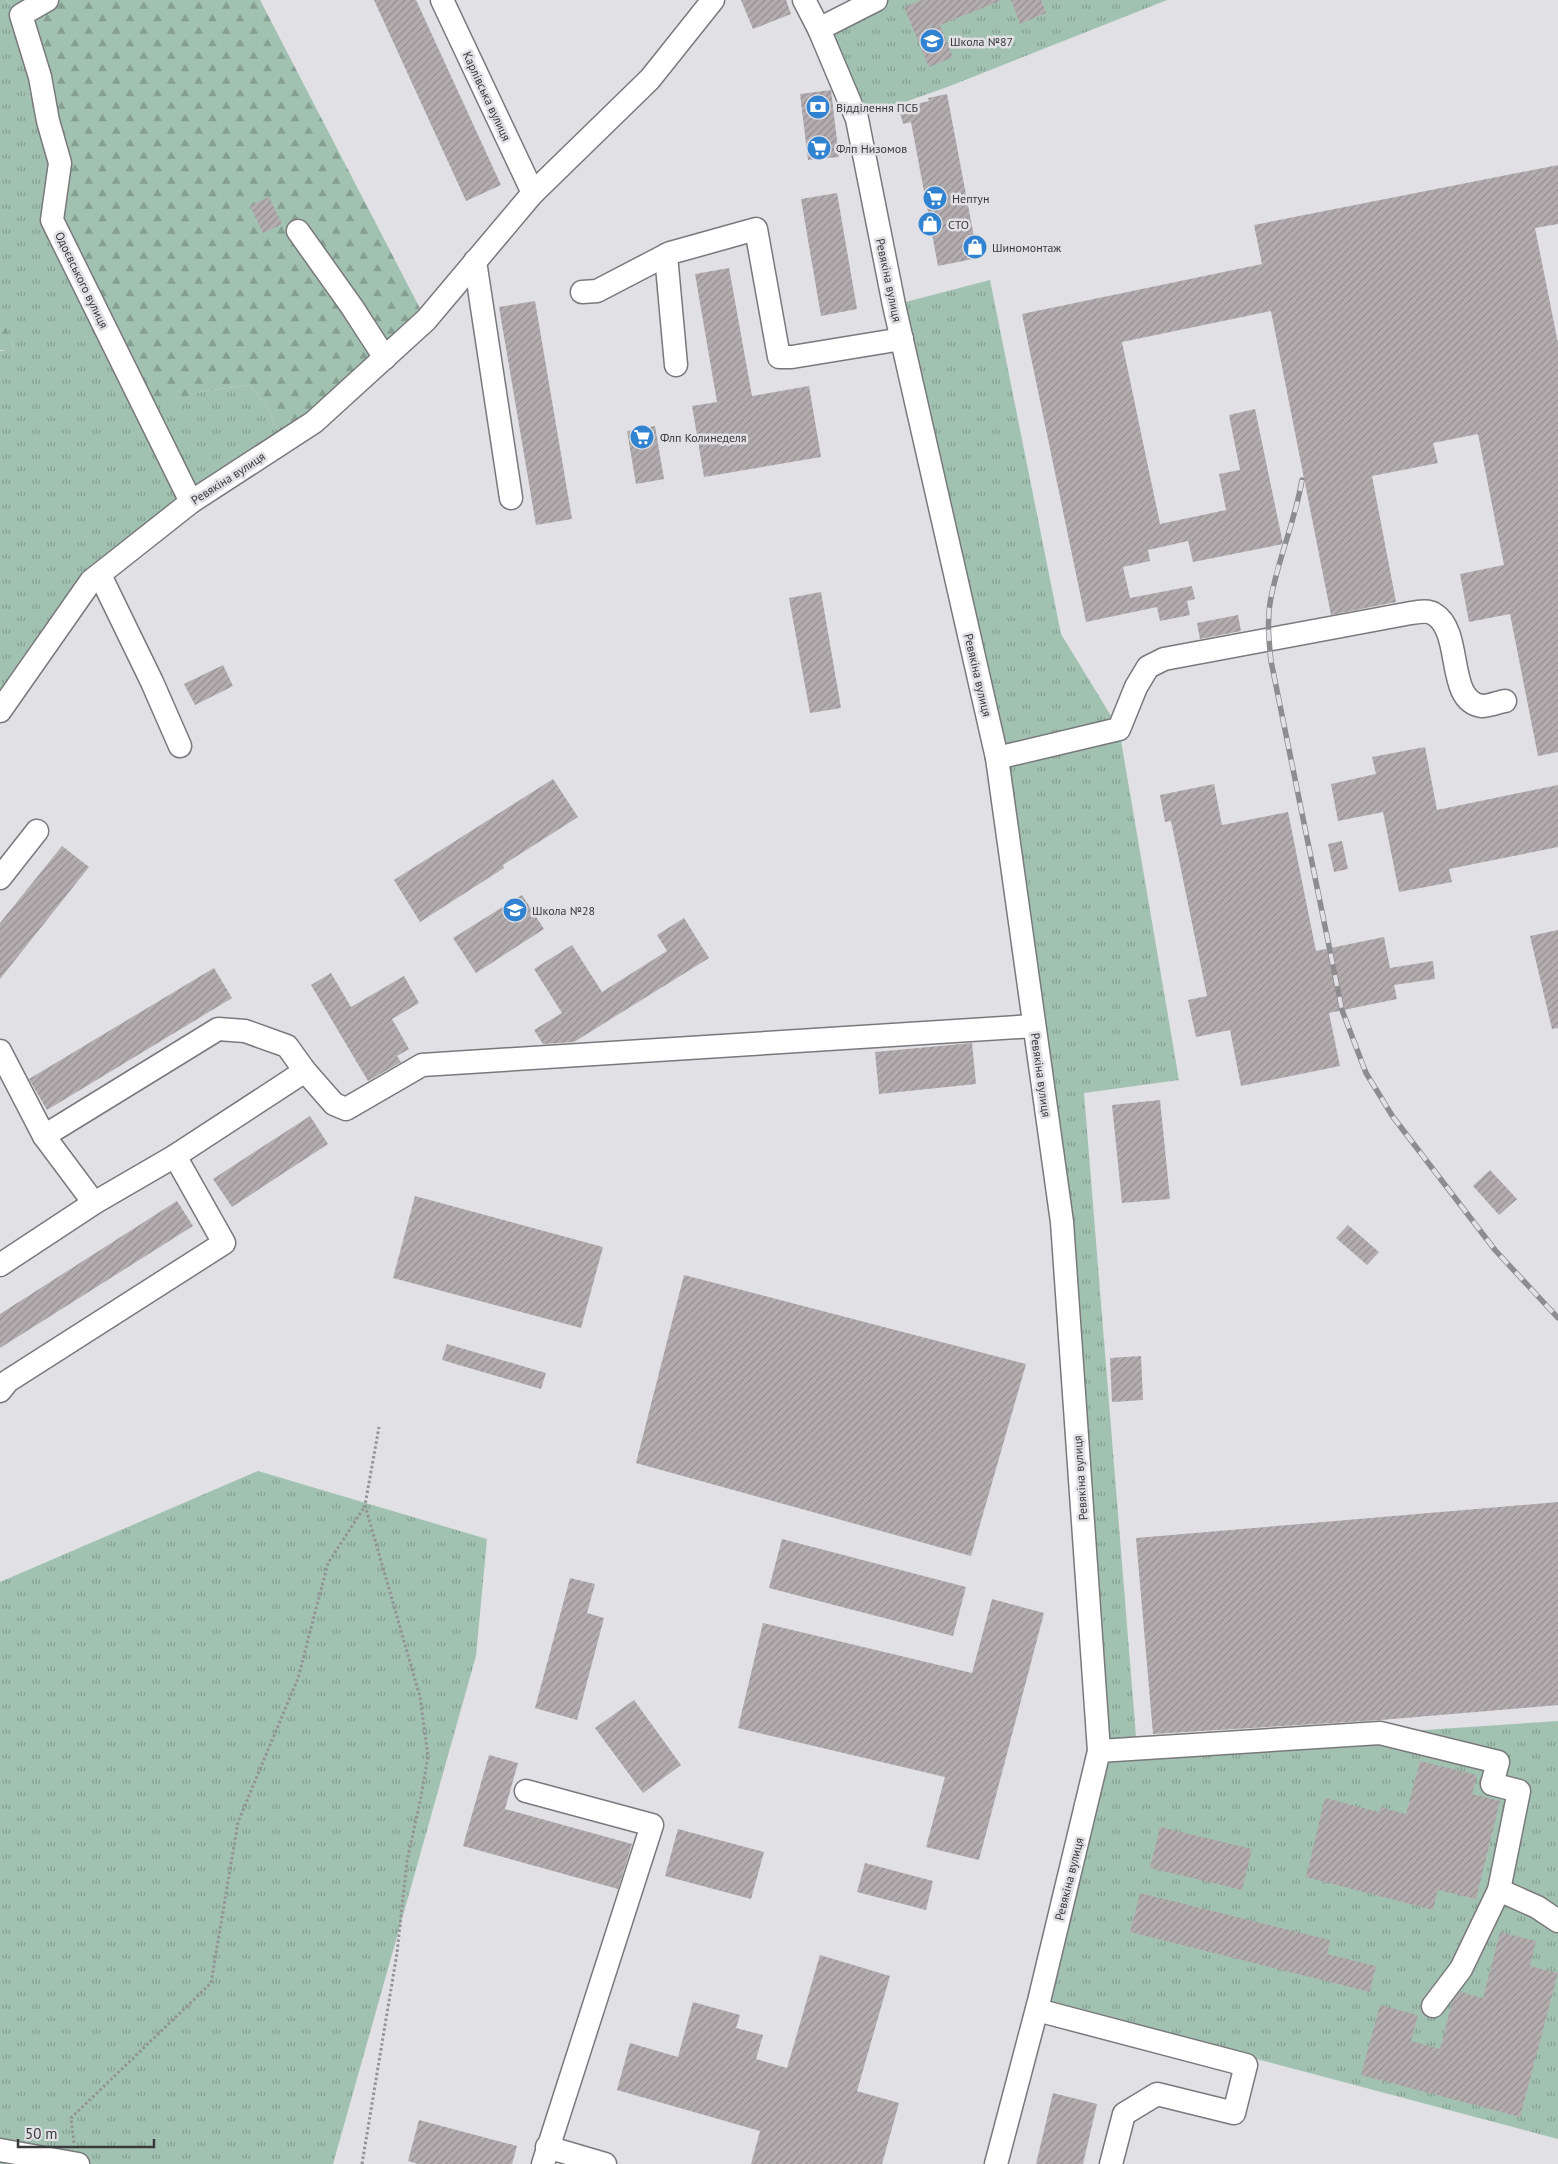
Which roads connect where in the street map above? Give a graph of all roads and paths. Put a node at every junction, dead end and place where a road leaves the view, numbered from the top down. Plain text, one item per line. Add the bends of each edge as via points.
1 (47, 0) edge
2 (442, 0) edge
3 (713, 0) edge
4 (804, 0) edge
5 (876, 0) edge
6 (819, 29) junction
7 (533, 193) junction
8 (298, 232) dead end
9 (666, 255) junction
10 (475, 261) junction
11 (582, 292) dead end
12 (902, 339) junction
13 (385, 358) junction
14 (676, 365) dead end
15 (511, 498) dead end
16 (191, 502) junction
17 (100, 574) junction
18 (24, 679) junction
19 (0, 685) edge
20 (1505, 701) dead end
21 (0, 711) edge
22 (180, 746) dead end
23 (997, 758) junction
24 (37, 831) dead end
25 (0, 878) edge
26 (1034, 1026) junction
27 (0, 1051) edge
28 (305, 1071) junction
29 (44, 1136) junction
30 (175, 1156) junction
31 (94, 1203) junction
32 (0, 1264) edge
33 (0, 1392) edge
34 (379, 1427) dead end
35 (365, 1505) junction
36 (1099, 1752) junction
37 (526, 1791) dead end
38 (1499, 1890) junction
39 (1558, 1921) edge
40 (1433, 2006) dead end
41 (1037, 2010) junction
42 (0, 2150) edge
43 (545, 2155) edge
44 (77, 2163) edge
45 (362, 2164) edge
46 (606, 2164) edge
47 (996, 2164) edge
48 (1111, 2164) edge

1 - 16 street, Одоєвського вулиця via 21,15 40,77 60,163 52,220
2 - 7 street, Карлівська вулиця
3 - 7 street, Ревякіна вулиця via 650,78
4 - 6 street, Ревякіна вулиця
5 - 6 street
6 - 12 street, Ревякіна вулиця via 857,119
7 - 10 street, Ревякіна вулиця
8 - 13 street
9 - 11 street via 597,291
9 - 12 street via 756,229 779,357
9 - 14 street
10 - 13 street, Ревякіна вулиця via 426,320
10 - 15 street
12 - 23 street, Ревякіна вулиця
13 - 16 street, Ревякіна вулиця via 314,422
16 - 17 street, Ревякіна вулиця
17 - 18 street, Ревякіна вулиця via 91,582
17 - 22 street
18 - 19 street
18 - 21 street, Ревякіна вулиця
20 - 23 street via 1482,706 1463,694 1450,637 1441,620 1434,613 1412,613 1164,659 1148,668 1118,729
23 - 26 street, Ревякіна вулиця
24 - 25 street
26 - 28 street via 422,1065 346,1109 334,1104
26 - 36 street, Ревякіна вулиця via 1062,1222
27 - 29 street
28 - 29 street via 287,1046 245,1031 218,1029
28 - 30 street
29 - 31 street
30 - 31 street
30 - 33 street via 224,1243 8,1382
31 - 32 street
34 - 35 path
35 - 44 path via 328,1562 298,1678 238,1822 211,1983 71,2118
35 - 45 path via 420,1697 428,1756 407,1861 397,1953
36 - 38 street via 1380,1733 1498,1762 1492,1784 1519,1791
36 - 41 street, Ревякіна вулиця
37 - 43 street via 652,1825
38 - 39 street via 1537,1906
38 - 40 street via 1461,1969
41 - 47 street, Ревякіна вулиця
41 - 48 street via 1246,2064 1234,2113 1157,2094 1124,2114
42 - 44 street
43 - 46 street

